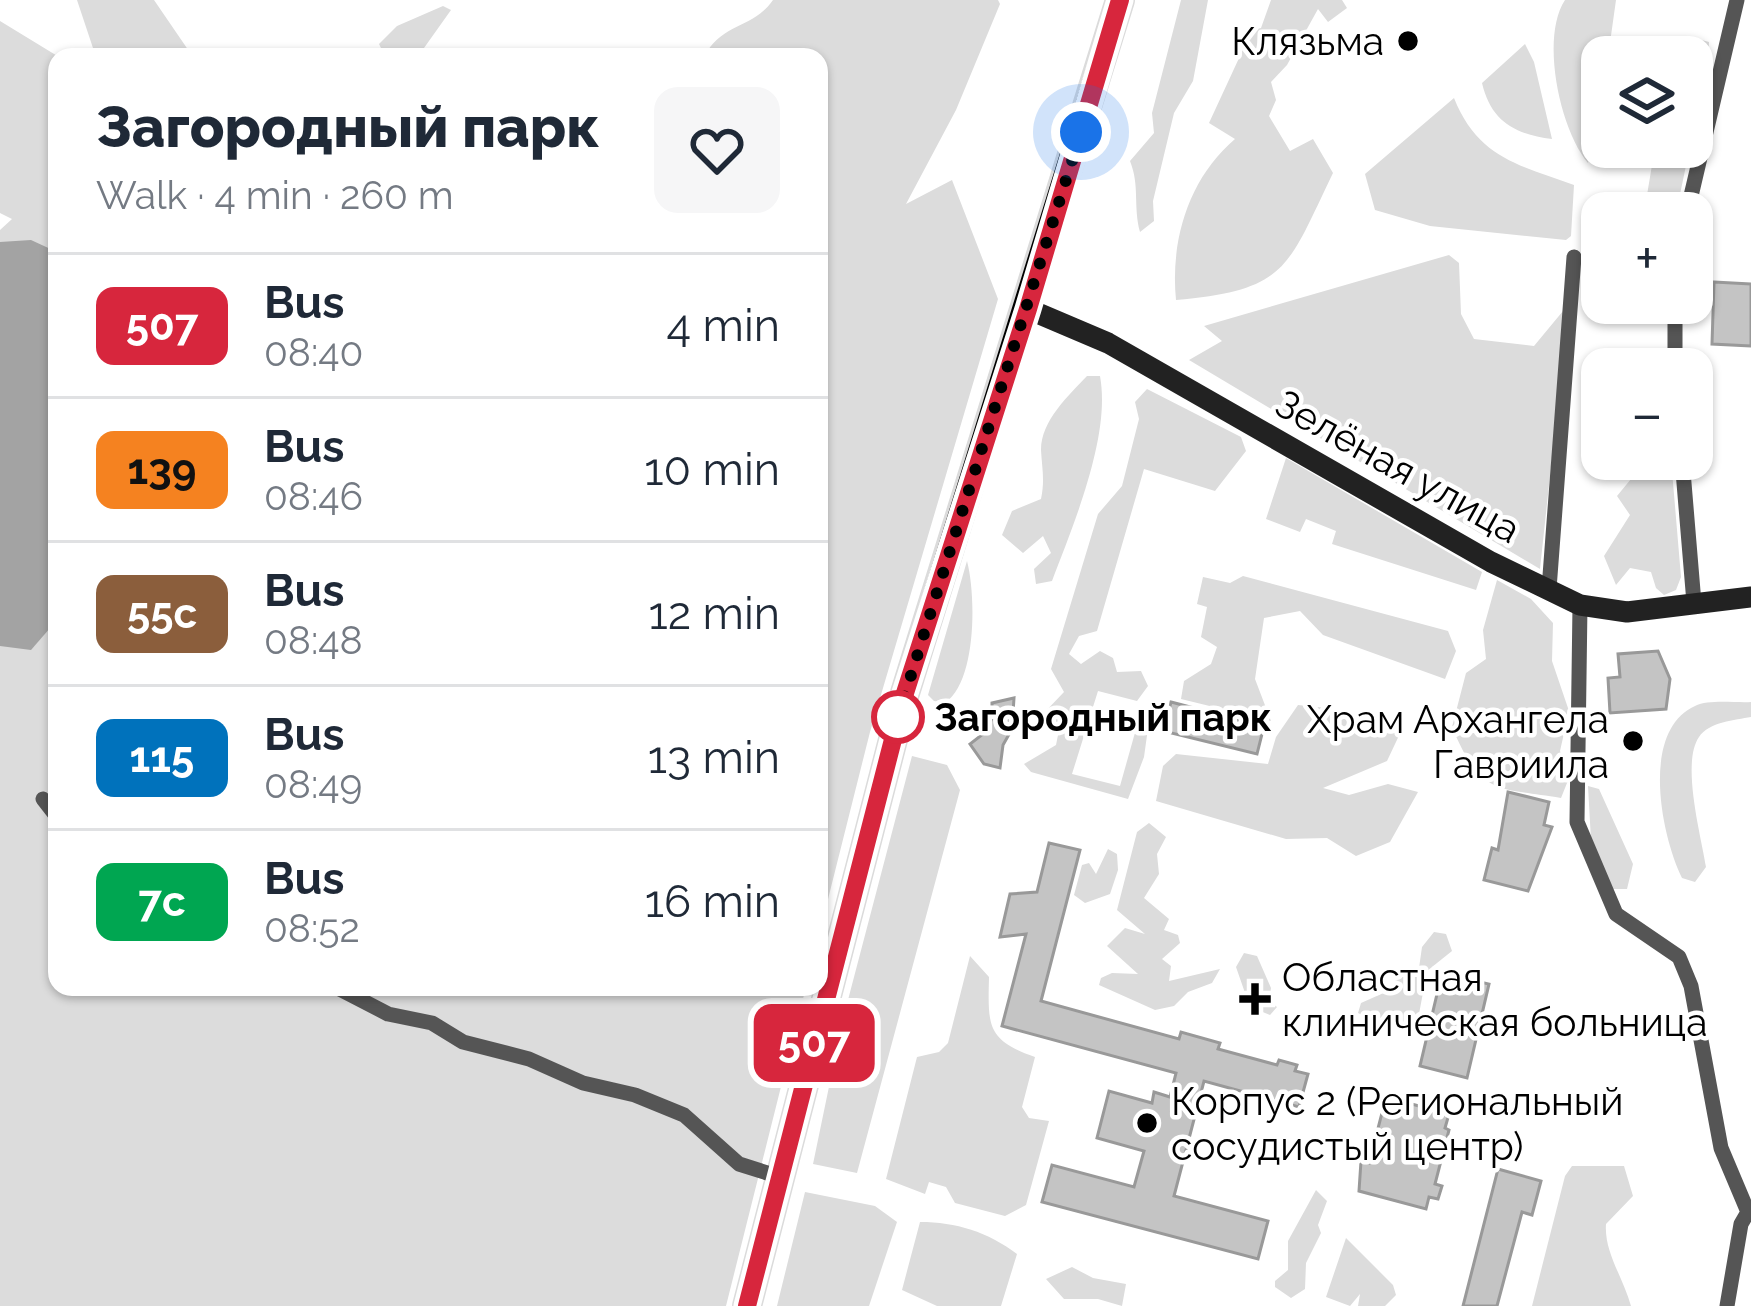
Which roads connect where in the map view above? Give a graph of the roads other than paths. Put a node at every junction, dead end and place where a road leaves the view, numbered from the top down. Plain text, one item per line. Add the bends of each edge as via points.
1 (1120, 0) edge
2 (1737, 0) edge
3 (1692, 192) edge
4 (1574, 257) dead end
5 (1028, 309) junction
6 (1684, 480) edge
7 (1549, 589) junction
8 (1751, 596) edge
9 (1694, 603) junction
10 (1580, 605) junction
11 (43, 800) dead end
12 (48, 806) edge
13 (828, 991) edge
14 (353, 996) edge
15 (827, 996) edge
16 (780, 1177) junction
17 (1750, 1212) edge
18 (747, 1306) edge
19 (1727, 1306) edge

1 - 5 main road
2 - 3 street
4 - 7 street
5 - 7 street, Зелёная улица via 1108,343
5 - 13 main road via 905,693
6 - 9 street
7 - 10 street, Зелёная улица
8 - 9 street, Зелёная улица
9 - 10 street, Зелёная улица via 1627,612
10 - 17 street via 1577,822 1616,914 1678,957 1685,972 1721,1148
11 - 12 street
14 - 16 street via 464,1042 684,1114 740,1164
15 - 16 main road
16 - 18 main road
17 - 19 street

